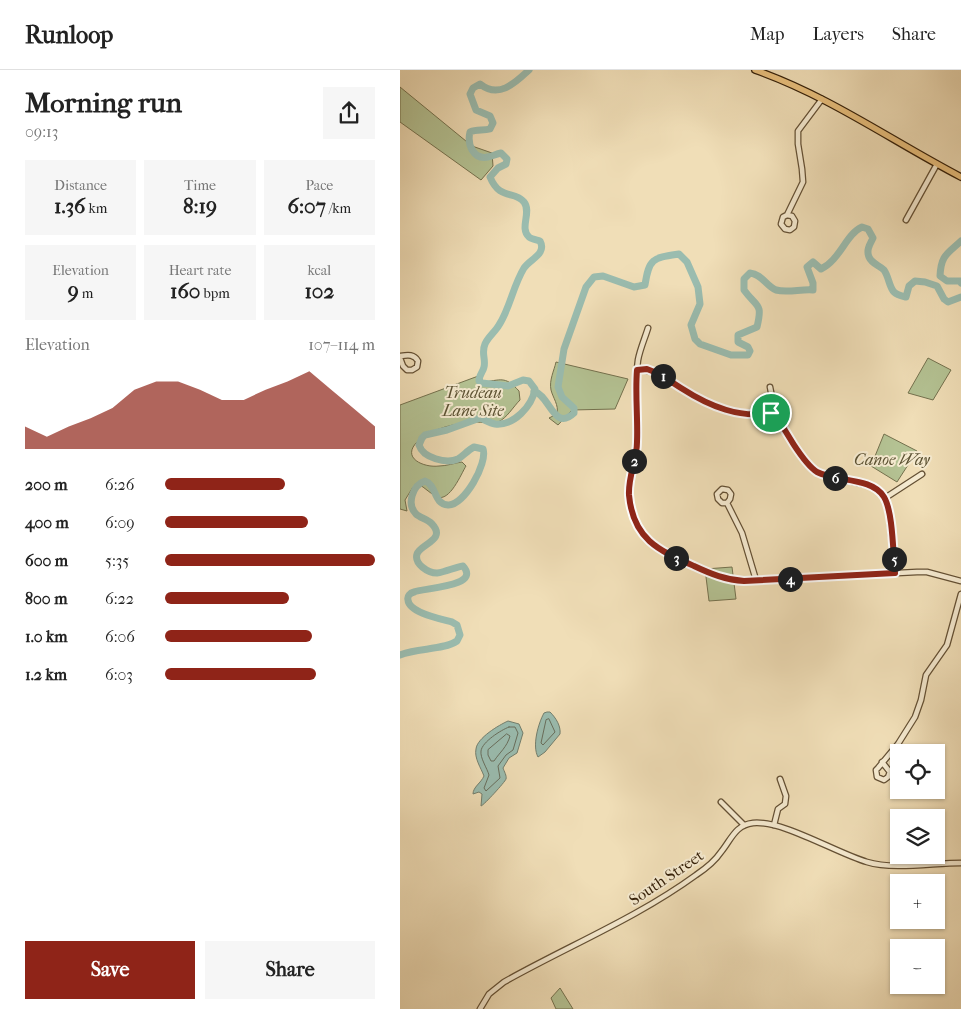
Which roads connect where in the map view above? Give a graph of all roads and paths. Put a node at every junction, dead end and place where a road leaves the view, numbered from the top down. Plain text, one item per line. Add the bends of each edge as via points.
1 (755, 70) edge
2 (822, 99) junction
3 (937, 164) junction
4 (961, 177) edge
5 (787, 215) dead end
6 (906, 220) dead end
7 (648, 328) dead end
8 (637, 370) junction
9 (770, 387) dead end
10 (775, 412) junction
11 (922, 474) dead end
12 (885, 498) junction
13 (727, 503) dead end
14 (895, 573) junction
15 (756, 580) junction
16 (961, 582) edge
17 (961, 594) edge
18 (882, 762) dead end
19 (780, 779) dead end
20 (721, 802) dead end
21 (744, 825) junction
22 (774, 825) junction
23 (961, 863) edge
24 (482, 1008) edge

1 - 2 main road
2 - 3 main road
2 - 5 street via 798,131 802,182
3 - 4 main road
3 - 6 street
7 - 8 street
8 - 10 street via 653,371 721,409 755,415
8 - 15 street via 637,446 629,492 637,526 653,545 669,555 722,578
9 - 10 street
10 - 12 street via 813,469 832,477 868,484
11 - 12 street
12 - 14 street
13 - 15 street via 742,533
14 - 15 street
14 - 16 street via 927,572
17 - 18 street via 947,645 926,675 915,717
19 - 22 street via 786,800 778,808
20 - 21 street
21 - 22 street
21 - 24 street, South Street via 732,835 722,852 692,879 650,905 504,982 489,994
22 - 23 street via 872,864

